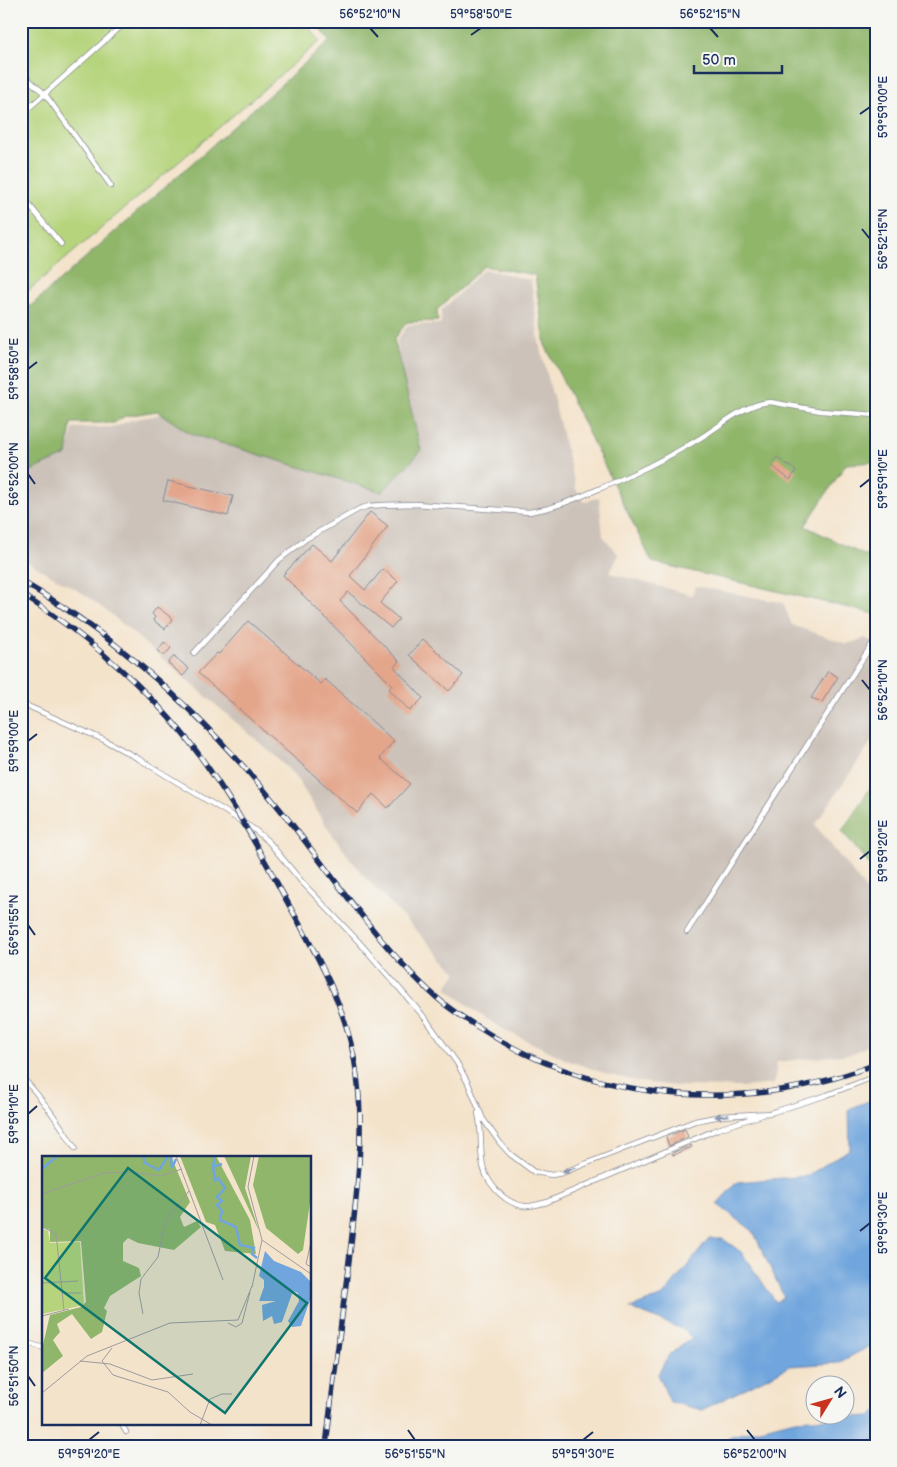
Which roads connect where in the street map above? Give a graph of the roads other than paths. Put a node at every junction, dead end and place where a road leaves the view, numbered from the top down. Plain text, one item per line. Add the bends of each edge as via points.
1 (127, 21) edge
2 (21, 73) edge
3 (45, 94) junction
4 (21, 115) edge
5 (112, 186) dead end
6 (21, 195) edge
7 (61, 244) dead end
8 (876, 415) edge
9 (876, 638) edge
10 (194, 653) dead end
11 (21, 702) edge
12 (687, 932) dead end
13 (21, 1076) edge
14 (876, 1076) edge
15 (476, 1102) junction
16 (770, 1113) junction
17 (75, 1148) dead end
18 (21, 1341) edge
19 (42, 1347) edge
20 (122, 1424) edge
21 (126, 1432) dead end

1 - 3 lane
2 - 3 lane
3 - 4 lane
3 - 5 lane
6 - 7 lane
8 - 10 lane via 761,402 653,465 549,509 529,512 398,504 359,509 306,539 279,560
9 - 12 lane
11 - 15 lane via 138,759 255,830 269,842 425,1018 457,1063
13 - 17 lane via 58,1120
14 - 16 lane
16 -> 15 lane via 701,1119 552,1175 534,1172 510,1154 492,1133
15 - 16 lane via 486,1174 502,1196 523,1206 547,1202 718,1129
18 - 19 lane
20 - 21 lane

